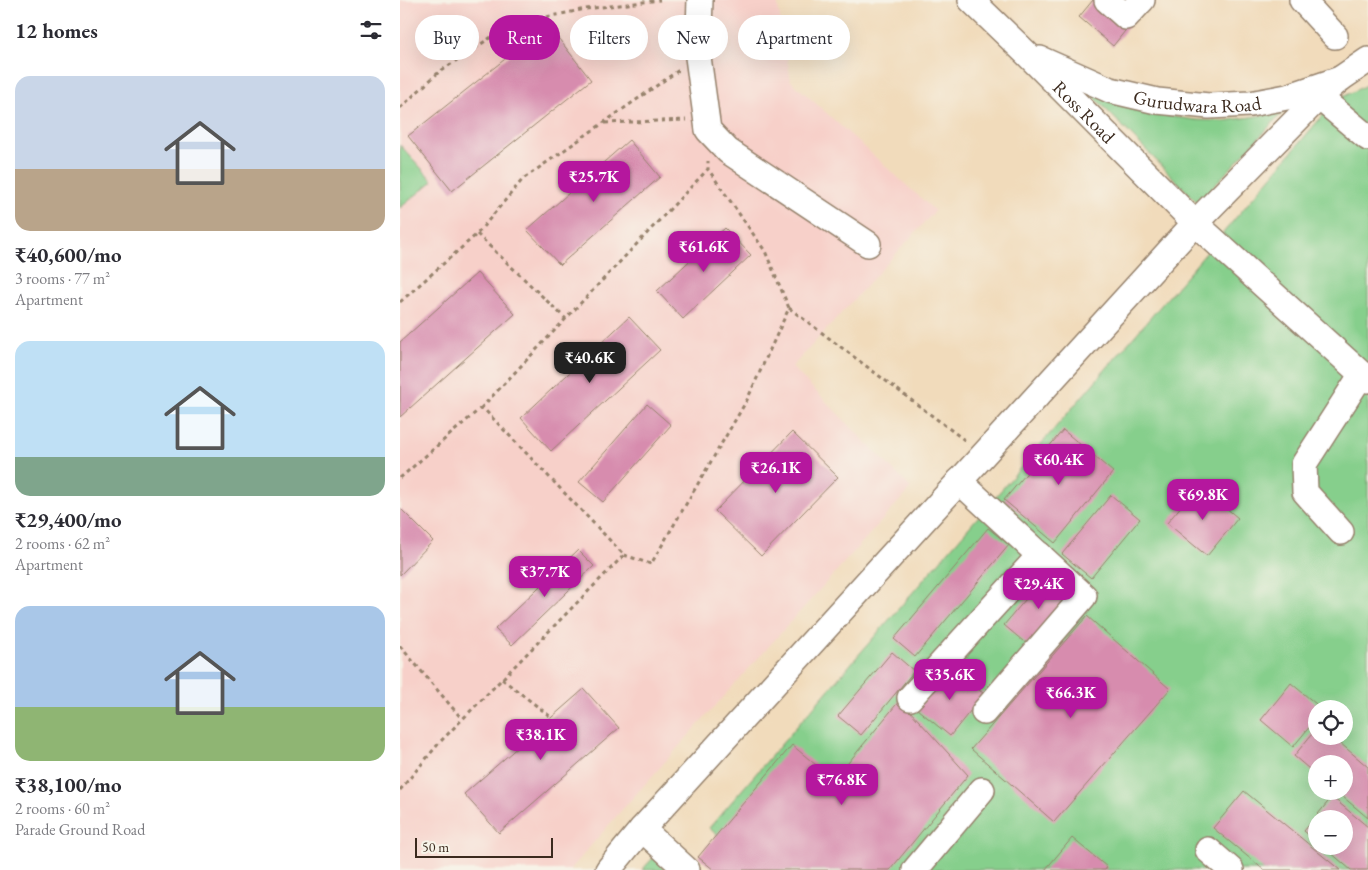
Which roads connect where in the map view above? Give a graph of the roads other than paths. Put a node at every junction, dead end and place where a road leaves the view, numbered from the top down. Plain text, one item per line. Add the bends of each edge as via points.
1 (700, 0) edge
2 (972, 0) edge
3 (1107, 0) edge
4 (1142, 0) edge
5 (1302, 0) edge
6 (1335, 36) dead end
7 (1026, 53) junction
8 (1368, 60) edge
9 (1340, 79) junction
10 (1319, 96) junction
11 (1368, 138) edge
12 (1195, 223) junction
13 (868, 244) dead end
14 (1365, 377) edge
15 (959, 481) junction
16 (1340, 532) dead end
17 (1040, 556) junction
18 (910, 698) dead end
19 (984, 712) dead end
20 (982, 790) dead end
21 (642, 829) junction
22 (1208, 850) dead end
23 (608, 870) edge
24 (687, 870) edge
25 (915, 870) edge
26 (1231, 870) edge

1 - 13 street via 698,57 707,125 728,151
2 - 7 street, Ross Road
3 - 4 street via 1126,16
5 - 6 street
7 - 9 street, Gurudwara Road via 1110,90 1157,101 1209,106 1250,104 1287,97
7 - 12 street, Ross Road
8 - 9 street, Gurudwara Road
9 - 10 street
10 - 11 street
10 - 12 street
12 - 14 street, Ross Road
12 - 15 street
14 - 16 street via 1304,464 1305,492
15 - 17 street
15 - 21 street
17 - 18 street
17 - 19 street via 1084,596
20 - 25 street
21 - 23 street
21 - 24 street
22 - 26 street

